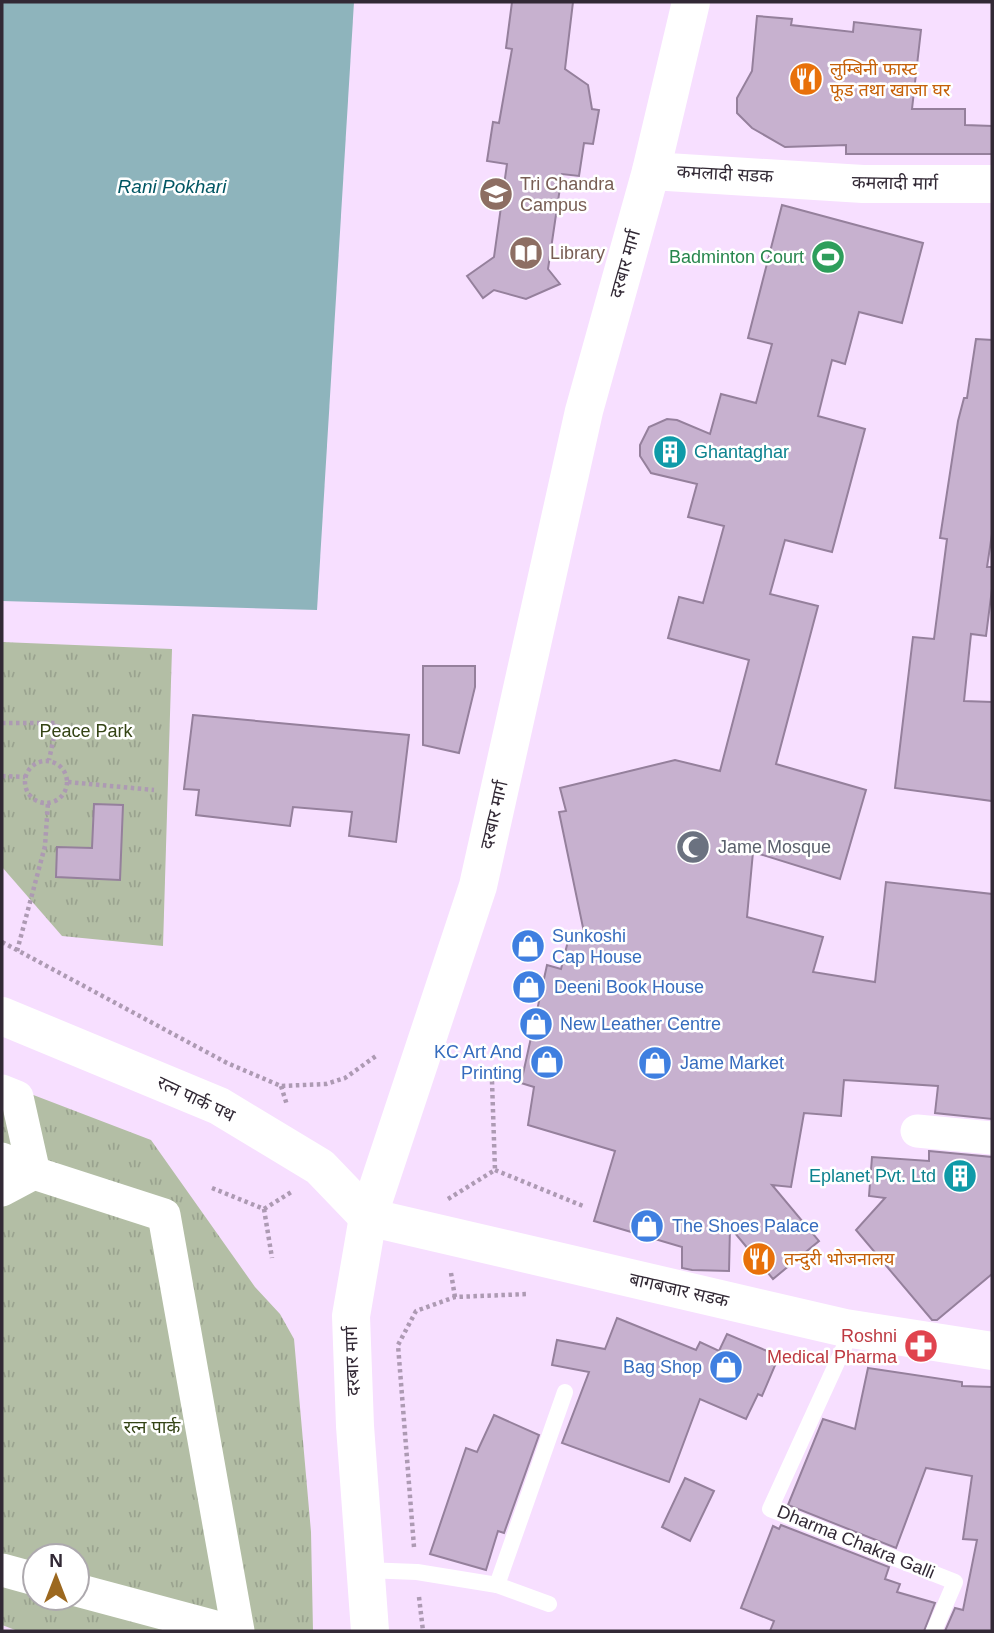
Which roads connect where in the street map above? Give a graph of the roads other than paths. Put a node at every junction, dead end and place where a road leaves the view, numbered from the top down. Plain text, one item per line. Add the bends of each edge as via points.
1 (691, 2) edge
2 (651, 171) junction
3 (799, 177) joint
4 (992, 184) edge
5 (2, 1016) edge
6 (2, 1091) edge
7 (917, 1131) dead end
8 (992, 1138) edge
9 (2, 1158) edge
10 (34, 1172) junction
11 (2, 1190) edge
12 (368, 1217) junction
13 (845, 1328) junction
14 (992, 1351) edge
15 (565, 1392) dead end
16 (2, 1570) edge
17 (365, 1570) junction
18 (21, 1575) edge
19 (498, 1585) junction
20 (91, 1594) edge
21 (549, 1604) dead end
22 (230, 1631) edge
23 (238, 1631) edge
24 (370, 1631) edge
25 (934, 1631) edge

1 - 2 main road, दरबार मार्ग
2 - 3 main road, कमलादी सडक
2 - 12 main road, दरबार मार्ग via 584,411 478,886
3 - 4 main road, कमलादी मार्ग via 863,184
5 - 12 main road, रत्न पार्क पथ via 219,1107 320,1167
6 - 10 street via 18,1097
7 - 8 street
9 - 10 street
10 - 11 street
10 - 23 street via 164,1215
12 - 13 main road, बागबजार सडक
12 - 17 main road, दरबार मार्ग via 351,1316
13 - 14 main road, बागबजार सडक
13 - 25 lane, Dharma Chakra Galli via 845,1345 770,1509 955,1582
15 - 19 lane
16 - 18 street
17 - 19 lane via 416,1572
17 - 24 main road, दरबार मार्ग
19 - 21 lane
20 - 22 street

